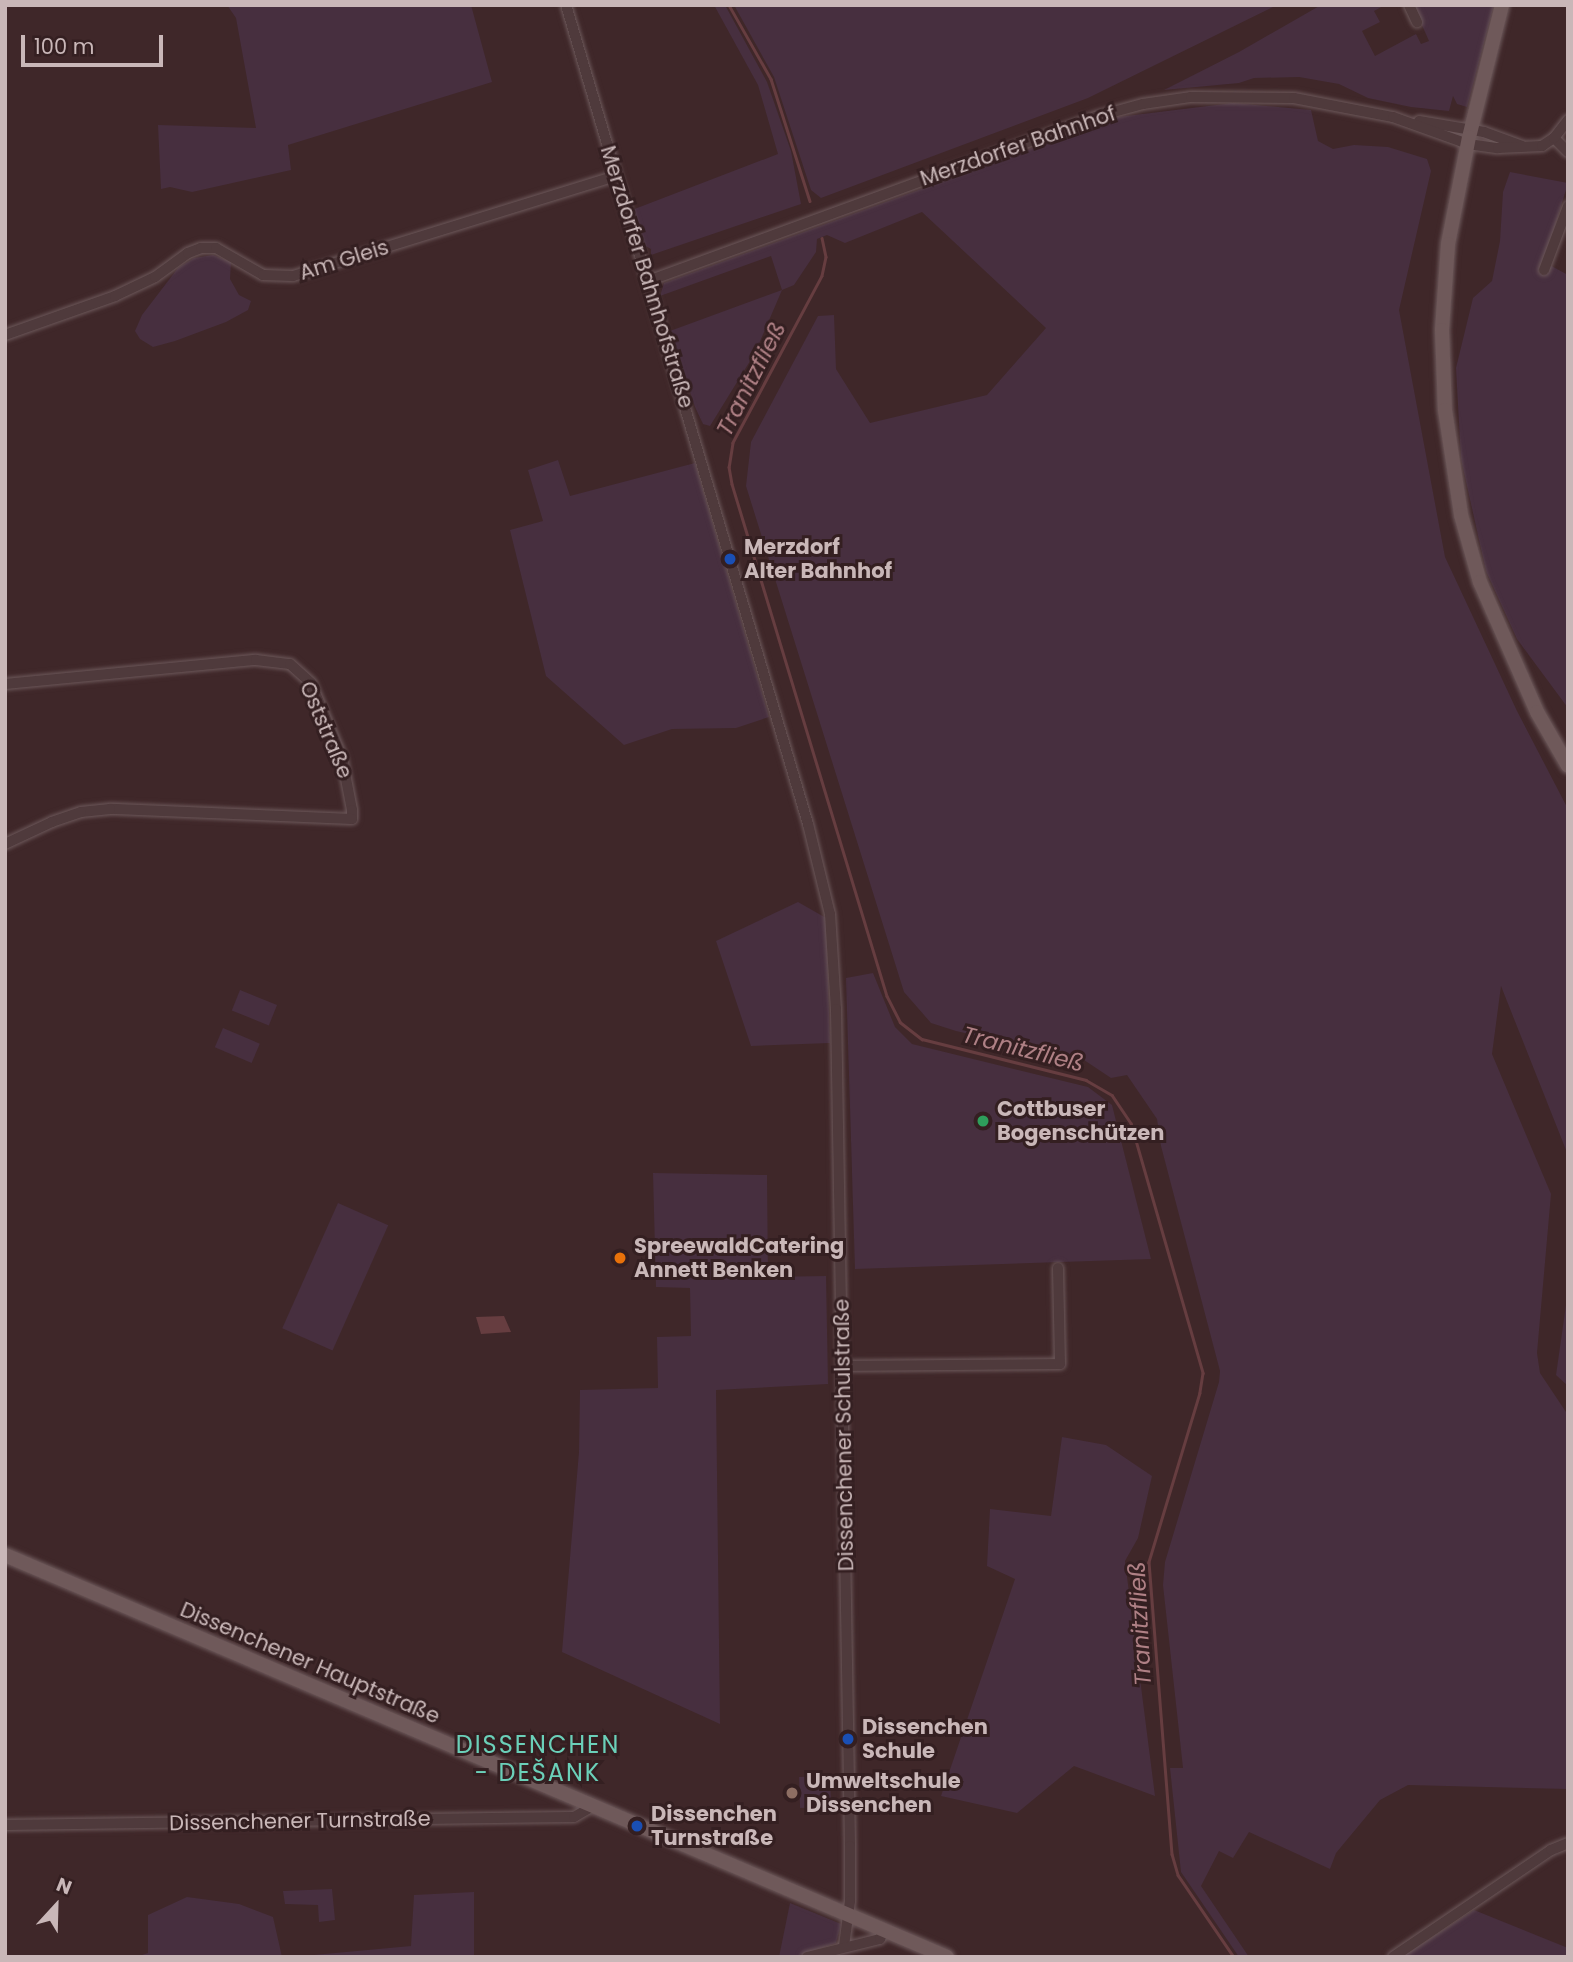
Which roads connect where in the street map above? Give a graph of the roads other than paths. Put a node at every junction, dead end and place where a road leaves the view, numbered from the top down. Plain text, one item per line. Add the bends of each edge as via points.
1 (566, 5) edge
2 (1409, 5) edge
3 (1502, 5) edge
4 (1417, 22) dead end
5 (1568, 120) edge
6 (1470, 136) junction
7 (1554, 138) junction
8 (1568, 152) edge
9 (616, 176) junction
10 (1568, 206) edge
11 (1544, 270) dead end
12 (648, 281) junction
13 (5, 335) edge
14 (5, 684) edge
15 (1568, 766) edge
16 (798, 791) joint
17 (5, 844) edge
18 (1058, 1268) dead end
19 (844, 1366) junction
20 (5, 1555) edge
21 (591, 1807) junction
22 (5, 1825) edge
23 (1568, 1843) edge
24 (848, 1915) junction
25 (884, 1930) junction
26 (844, 1946) junction
27 (807, 1957) edge
28 (947, 1957) edge
29 (1393, 1957) edge

1 - 9 street, Merzdorfer Bahnhofstraße
2 - 4 street
3 - 6 main road
5 - 7 street
6 - 7 street, Merzdorfer Bahnhof via 1526,148
6 - 12 street, Merzdorfer Bahnhof via 1326,103 1255,96 1191,97 1143,104 1095,117
6 - 15 main road via 1448,244 1442,330 1451,463 1480,582 1537,712
7 - 8 street
9 - 12 street, Merzdorfer Bahnhofstraße
9 - 13 street, Am Gleis via 293,276 263,275 216,247 201,248 115,296
10 - 11 street
12 - 16 street, Merzdorfer Bahnhofstraße
14 - 17 street, Oststraße via 256,660 290,664 311,683 342,758 352,819 100,810 52,822
16 - 19 street, Dissenchener Schulstraße via 834,946
18 - 19 street via 1060,1364
19 - 24 street, Dissenchener Schulstraße
20 - 21 main road, Dissenchener Hauptstraße
21 - 22 street, Dissenchener Turnstraße via 574,1817
21 - 24 main road, Dissenchener Hauptstraße
23 - 29 street
24 - 25 main road, Dissenchener Hauptstraße
24 - 26 street, Dissenchener Schulstraße
25 - 26 street via 880,1939
25 - 28 main road, Dissenchener Hauptstraße
26 - 27 street

